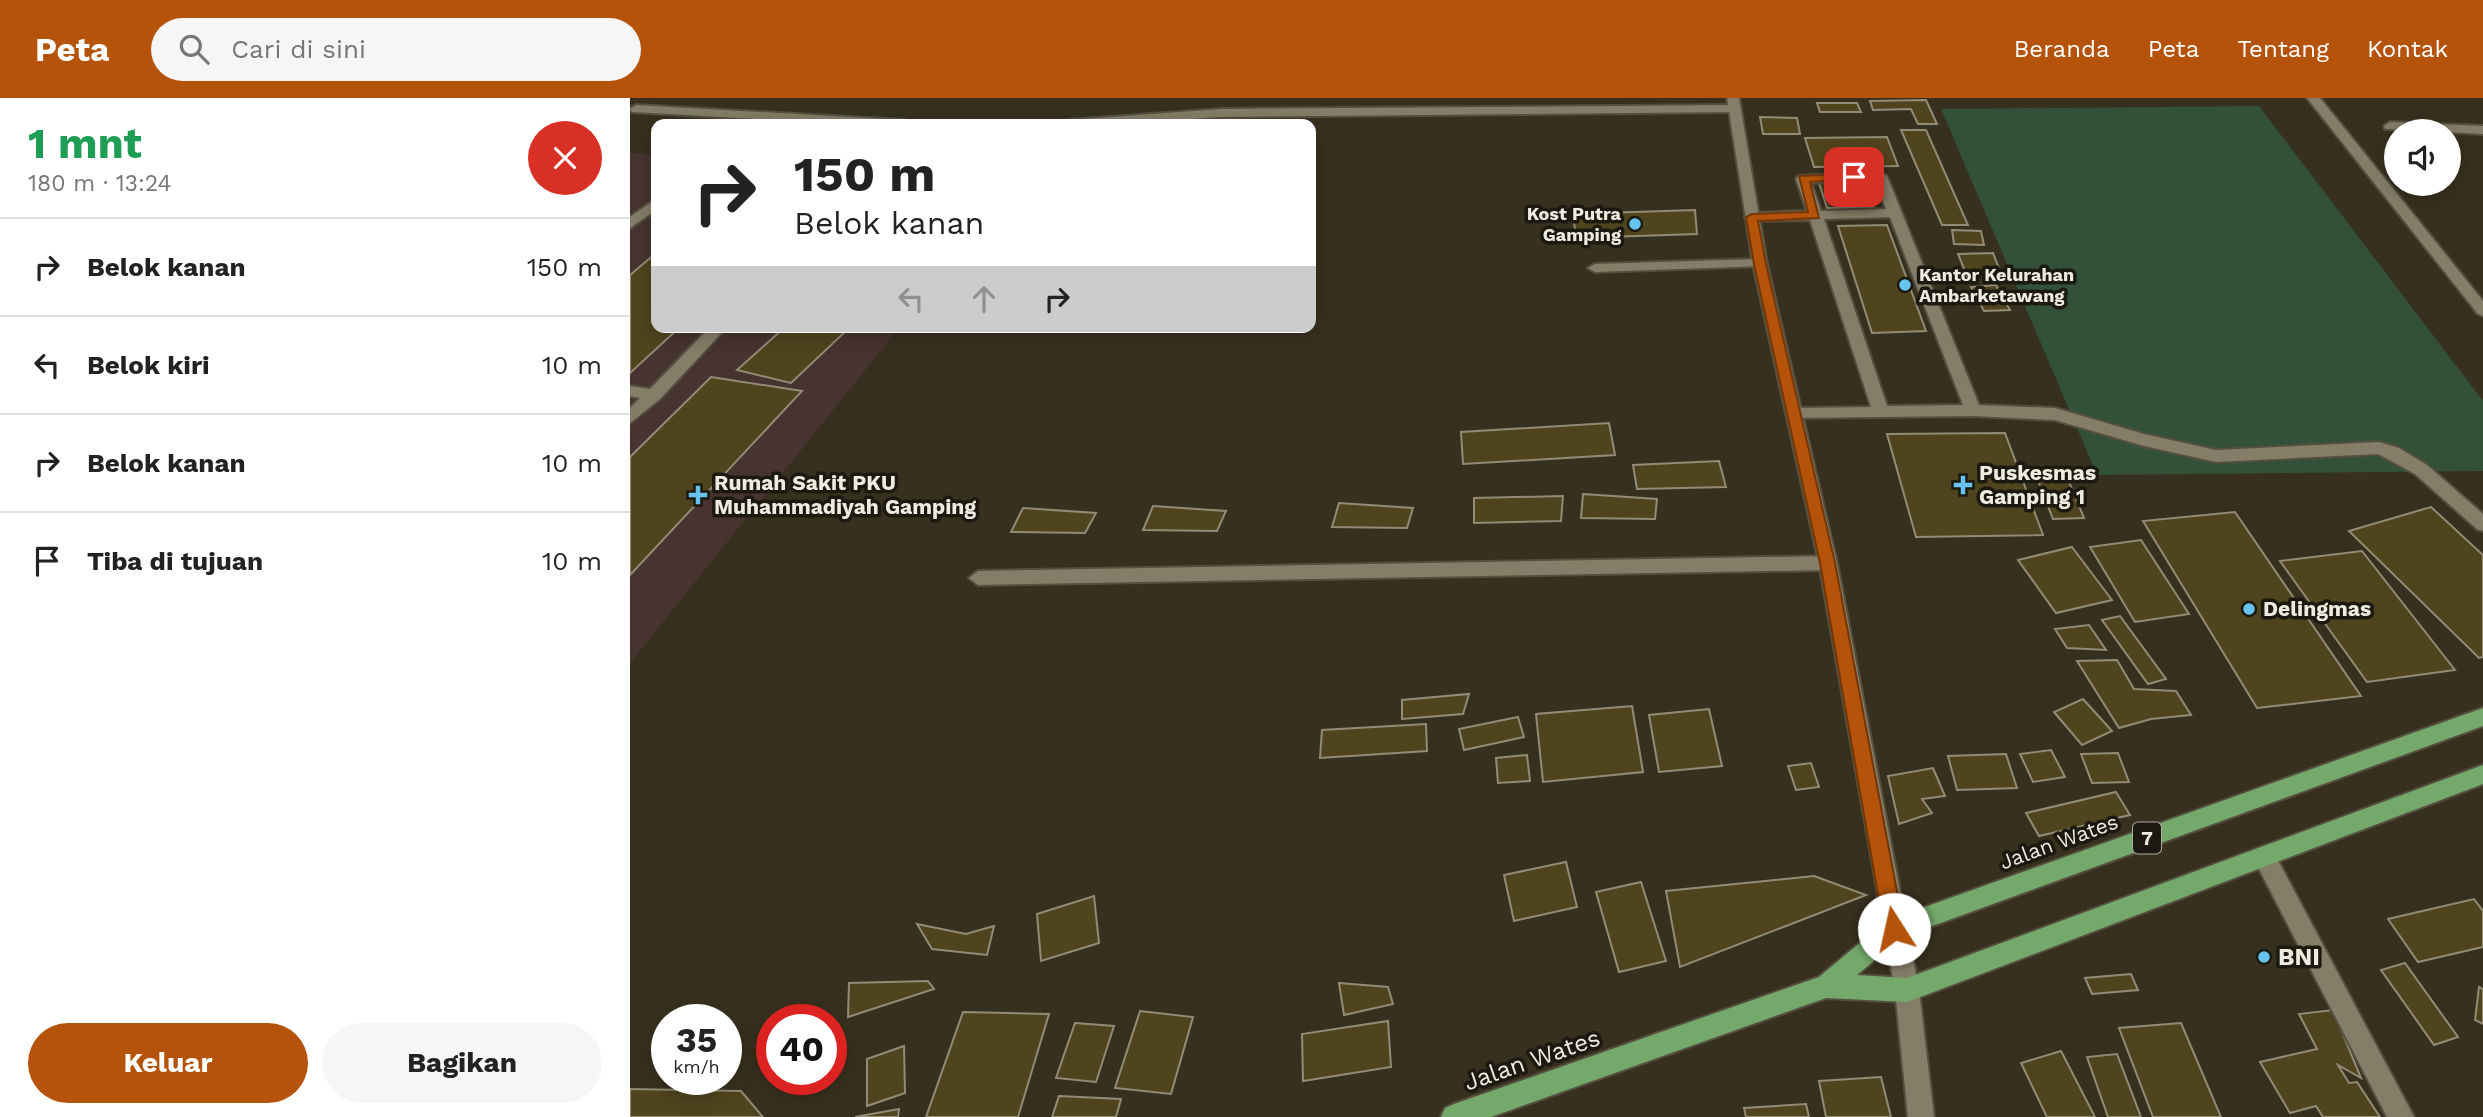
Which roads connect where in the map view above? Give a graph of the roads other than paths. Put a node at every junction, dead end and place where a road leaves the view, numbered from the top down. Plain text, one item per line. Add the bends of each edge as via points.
1 (2313, 98) edge
2 (1734, 103) edge
3 (636, 109) dead end
4 (815, 119) edge
5 (1143, 119) edge
6 (2461, 129) edge
7 (2483, 130) edge
8 (651, 207) edge
9 (1895, 213) junction
10 (1815, 215) junction
11 (1752, 217) junction
12 (631, 221) edge
13 (1759, 263) junction
14 (1595, 268) dead end
15 (2483, 311) edge
16 (713, 333) edge
17 (630, 391) edge
18 (654, 395) junction
19 (1973, 410) junction
20 (1881, 412) junction
21 (1795, 414) junction
22 (630, 417) edge
23 (2483, 524) edge
24 (1828, 563) junction
25 (978, 578) dead end
26 (2483, 717) edge
27 (2483, 774) edge
28 (2264, 856) junction
29 (1894, 929) junction
30 (1826, 986) junction
31 (1907, 990) junction
32 (1454, 1117) edge
33 (1921, 1117) edge
34 (2401, 1117) edge

1 - 15 street
2 - 5 street via 1234,113
2 - 11 street
3 - 4 street
6 - 7 street
8 - 12 street
9 - 10 street
9 - 10 street via 1880,176 1803,179
9 - 19 street
10 - 11 street
10 - 20 street
11 - 13 street
13 - 14 street
13 - 21 street
16 - 18 street
17 - 18 street
18 - 22 street
19 - 20 street
19 - 23 lane via 2055,414 2216,456 2379,448 2409,461
20 - 21 street
21 - 24 street
24 - 25 street
24 - 29 street
26 - 29 highway, Jalan Wates / 7
27 - 28 highway, Jalan Wates / 7
28 - 31 highway, Jalan Wates / 7
28 - 34 street
29 - 30 highway, Jalan Wates / 7
29 - 31 street
30 - 31 highway, Jalan Wates / 7
30 - 32 highway, Jalan Wates / 7
31 - 33 street

